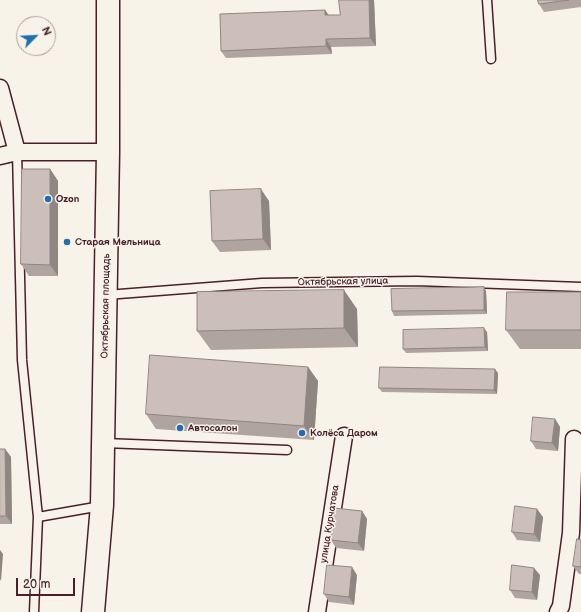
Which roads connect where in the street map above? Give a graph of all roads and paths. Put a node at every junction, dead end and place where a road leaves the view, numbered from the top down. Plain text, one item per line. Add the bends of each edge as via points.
1 (108, 0) edge
2 (487, 0) edge
3 (492, 59) dead end
4 (0, 88) edge
5 (17, 152) junction
6 (108, 152) junction
7 (0, 156) edge
8 (581, 287) edge
9 (106, 295) junction
10 (344, 436) dead end
11 (574, 439) dead end
12 (104, 443) junction
13 (287, 450) dead end
14 (102, 505) junction
15 (38, 517) junction
16 (34, 612) edge
17 (93, 612) edge
18 (317, 612) edge
19 (558, 612) edge

1 - 6 main road, Октябрьская площадь
2 - 3 lane
4 - 5 street
5 - 6 street
5 - 7 street
5 - 15 lane via 22,360
6 - 9 main road, Октябрьская площадь
8 - 9 lane, Октябрьская улица via 417,281 262,284
9 - 12 main road, Октябрьская площадь
10 - 18 street, улица Курчатова
11 - 19 street via 571,533
12 - 13 lane
12 - 14 main road, Октябрьская площадь
14 - 15 lane
14 - 17 main road, Октябрьская площадь
15 - 16 lane

